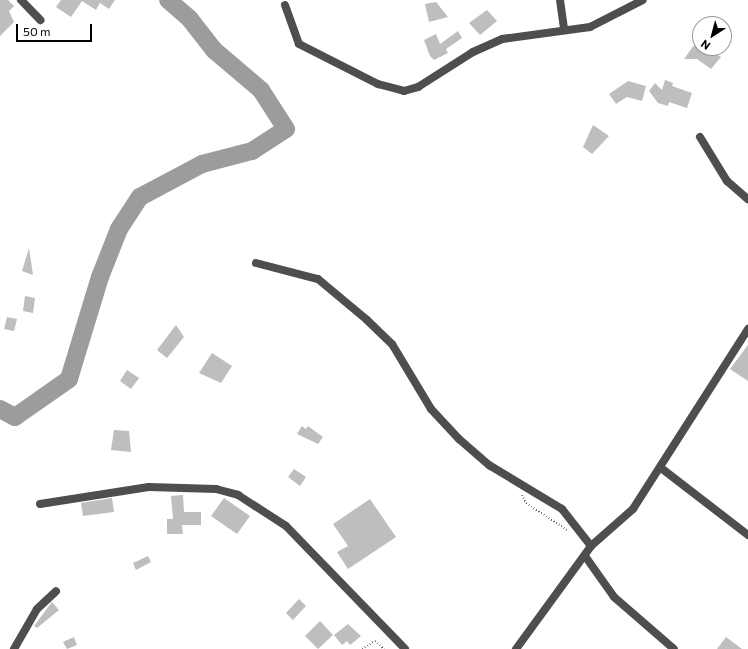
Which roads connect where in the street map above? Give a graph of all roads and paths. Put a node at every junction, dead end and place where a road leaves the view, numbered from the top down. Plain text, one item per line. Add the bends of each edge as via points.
1 (21, 0) edge
2 (560, 0) edge
3 (643, 0) edge
4 (285, 5) dead end
5 (40, 20) dead end
6 (564, 29) junction
7 (700, 137) dead end
8 (748, 199) edge
9 (256, 263) dead end
10 (748, 329) edge
11 (661, 468) junction
12 (515, 482) junction
13 (40, 504) dead end
14 (586, 534) junction
15 (748, 535) edge
16 (591, 546) junction
17 (585, 556) junction
18 (56, 591) dead end
19 (14, 649) edge
20 (362, 649) edge
21 (384, 649) edge
22 (405, 649) edge
23 (516, 649) edge
24 (674, 649) edge

1 - 5 street
2 - 6 street
3 - 6 street via 590,27
4 - 6 street via 299,44 378,84 404,91 418,87 473,52 502,39
7 - 8 street via 727,181
9 - 12 street via 318,279 367,320 392,344 431,409 459,439
10 - 11 street
11 - 15 street
11 - 16 street via 633,509
12 - 14 street via 562,509
12 - 14 path via 526,503 564,529
13 - 22 street via 149,487 216,489 238,495 286,526
14 - 16 street
16 - 17 street
17 - 23 street
17 - 24 street via 614,597
18 - 19 street via 37,609
20 - 21 path via 375,641

